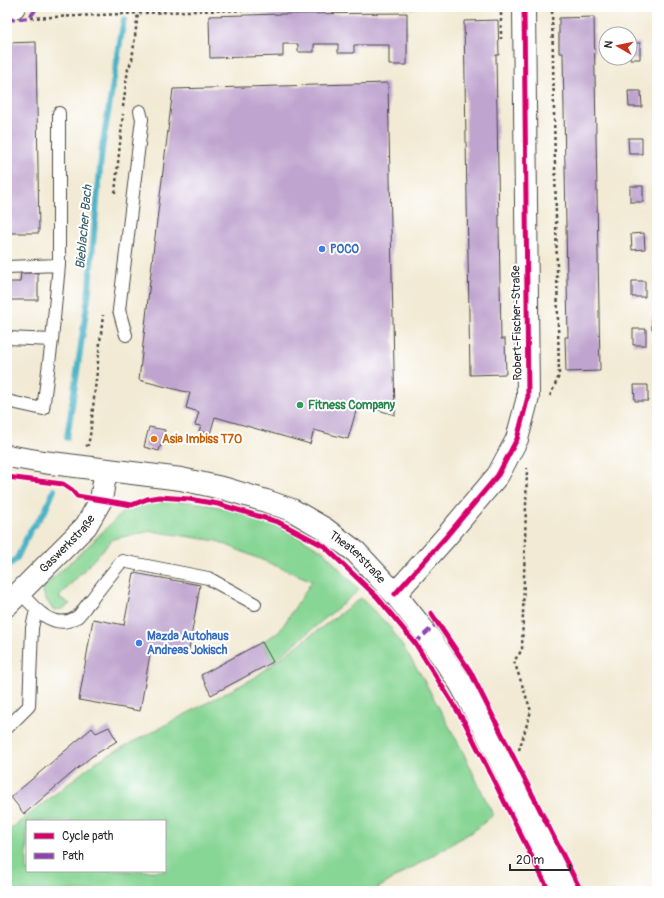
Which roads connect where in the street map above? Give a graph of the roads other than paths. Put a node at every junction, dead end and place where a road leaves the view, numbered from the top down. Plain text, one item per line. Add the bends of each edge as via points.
1 (524, 7) edge
2 (7, 8) edge
3 (22, 12) edge
4 (140, 111) dead end
5 (59, 113) dead end
6 (59, 265) junction
7 (7, 267) edge
8 (126, 335) dead end
9 (7, 338) edge
10 (52, 340) junction
11 (7, 401) edge
12 (7, 456) edge
13 (106, 470) junction
14 (395, 594) junction
15 (14, 599) edge
16 (255, 604) dead end
17 (36, 610) junction
18 (7, 728) edge
19 (565, 891) edge

1 - 14 street, Robert-Fischer-Straße via 528,397 517,439 498,475
2 - 3 street
4 - 8 lane via 142,119 119,310
5 - 6 lane
6 - 7 lane
6 - 10 lane
9 - 10 lane
10 - 11 lane via 43,409
12 - 13 street, Theaterstraße
13 - 14 street, Theaterstraße via 181,479 226,489 292,510 325,529 356,552
13 - 15 street, Gaswerkstraße via 101,500 86,526
14 - 19 street, Theaterstraße via 426,633 460,683
15 - 17 lane
16 - 17 lane via 208,578 122,561 78,616 67,622 58,622
17 - 18 lane via 32,628 29,706

